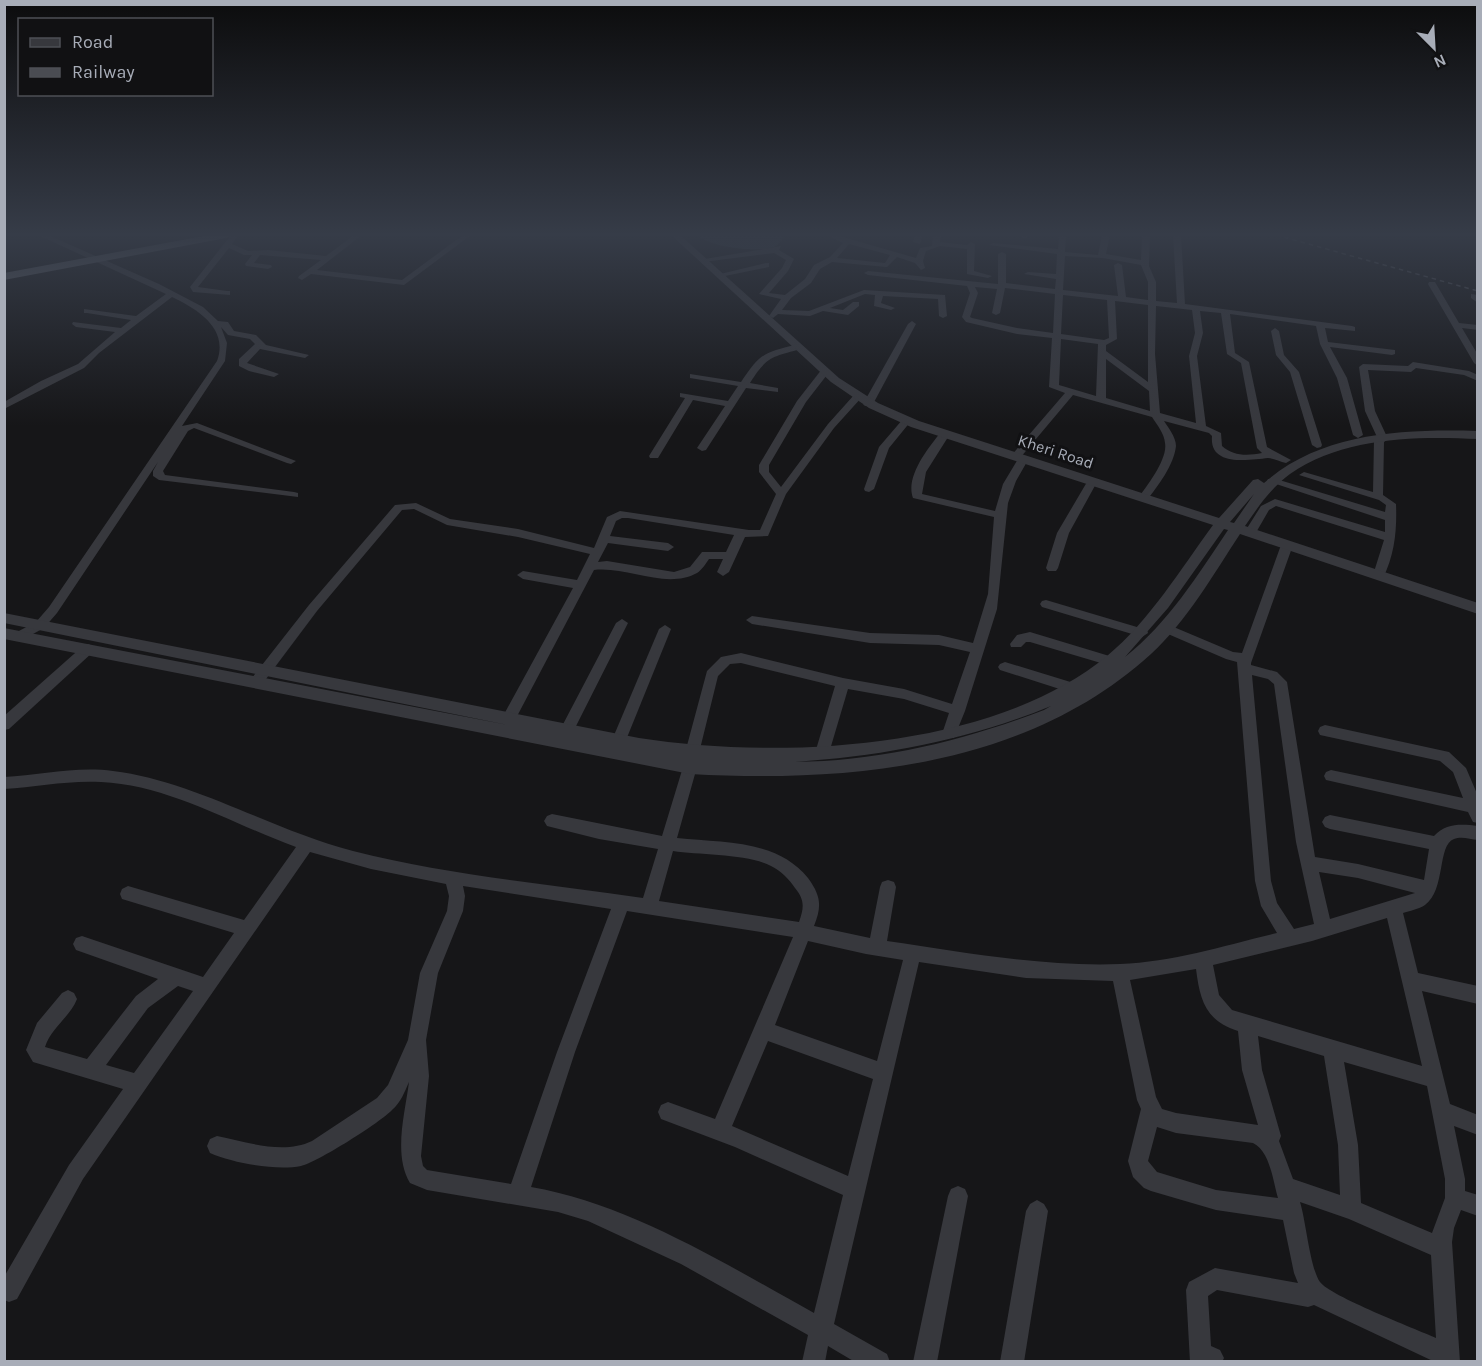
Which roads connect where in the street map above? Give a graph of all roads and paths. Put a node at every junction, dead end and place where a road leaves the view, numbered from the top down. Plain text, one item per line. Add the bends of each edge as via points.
1 (787, 298) edge
2 (1111, 298) edge
3 (165, 299) edge
4 (180, 299) edge
5 (758, 299) edge
6 (846, 299) edge
7 (878, 299) edge
8 (942, 299) edge
9 (972, 299) edge
10 (998, 299) edge
11 (1059, 299) edge
12 (1122, 299) edge
13 (1151, 299) edge
14 (1181, 299) edge
15 (1441, 299) edge
16 (748, 300) joint
17 (1151, 303) junction
18 (856, 304) dead end
19 (1181, 306) junction
20 (891, 308) dead end
21 (1197, 308) junction
22 (823, 309) junction
23 (87, 311) dead end
24 (1225, 311) junction
25 (996, 312) dead end
26 (773, 316) junction
27 (943, 316) dead end
28 (138, 320) junction
29 (75, 324) dead end
30 (217, 324) junction
31 (912, 324) dead end
32 (1320, 324) junction
33 (1456, 325) junction
34 (1478, 328) edge
35 (1352, 329) dead end
36 (123, 331) junction
37 (1275, 331) dead end
38 (1057, 336) junction
39 (1324, 344) junction
40 (260, 345) junction
41 (798, 347) junction
42 (1102, 347) junction
43 (1392, 352) dead end
44 (305, 355) dead end
45 (1478, 363) edge
46 (825, 371) junction
47 (274, 374) dead end
48 (693, 376) dead end
49 (1478, 378) edge
50 (743, 385) junction
51 (775, 390) dead end
52 (1153, 390) junction
53 (1070, 393) junction
54 (857, 397) junction
55 (1101, 402) junction
56 (729, 404) junction
57 (868, 404) junction
58 (4, 406) edge
59 (1155, 415) junction
60 (906, 421) junction
61 (1201, 427) junction
62 (1478, 429) edge
63 (945, 434) junction
64 (1358, 435) junction
65 (1478, 435) edge
66 (1381, 436) junction
67 (1317, 445) junction
68 (702, 448) dead end
69 (1270, 454) junction
70 (161, 455) junction
71 (654, 456) dead end
72 (1019, 458) junction
73 (1286, 460) junction
74 (291, 461) dead end
75 (1304, 475) dead end
76 (1272, 481) junction
77 (1092, 482) junction
78 (869, 489) dead end
79 (781, 494) junction
80 (294, 495) dead end
81 (1378, 497) junction
82 (1143, 498) junction
83 (999, 515) junction
84 (1392, 518) junction
85 (1234, 528) junction
86 (741, 533) junction
87 (1390, 538) junction
88 (604, 539) junction
89 (1287, 545) junction
90 (668, 547) dead end
91 (597, 552) junction
92 (731, 555) junction
93 (590, 567) junction
94 (1052, 568) dead end
95 (723, 572) dead end
96 (1379, 574) junction
97 (523, 575) dead end
98 (580, 585) junction
99 (1046, 604) dead end
100 (1478, 609) edge
101 (4, 618) edge
102 (752, 620) dead end
103 (622, 623) dead end
104 (1165, 628) junction
105 (665, 629) dead end
106 (31, 630) edge
107 (1142, 633) junction
108 (1016, 644) dead end
109 (88, 649) junction
110 (978, 649) junction
111 (1111, 661) junction
112 (1244, 664) junction
113 (1005, 667) dead end
114 (260, 677) junction
115 (843, 683) junction
116 (1072, 688) junction
117 (958, 711) junction
118 (509, 718) junction
119 (4, 725) edge
120 (567, 730) junction
121 (1325, 731) dead end
122 (949, 734) junction
123 (619, 740) junction
124 (822, 753) junction
125 (691, 760) junction
126 (1331, 776) dead end
127 (4, 783) edge
128 (1476, 812) edge
129 (552, 821) dead end
130 (1330, 822) dead end
131 (1478, 833) edge
132 (307, 844) junction
133 (666, 844) junction
134 (1438, 844) junction
135 (1309, 864) junction
136 (453, 877) junction
137 (888, 887) dead end
138 (1430, 889) junction
139 (128, 894) dead end
140 (622, 903) junction
141 (649, 907) junction
142 (1393, 908) junction
143 (248, 929) junction
144 (1324, 929) junction
145 (803, 931) junction
146 (1290, 938) junction
147 (82, 944) dead end
148 (877, 948) junction
149 (913, 953) junction
150 (1203, 959) junction
151 (1120, 973) junction
152 (176, 976) junction
153 (1412, 980) junction
154 (207, 987) junction
155 (1478, 995) edge
156 (68, 999) dead end
157 (1247, 1025) junction
158 (764, 1030) junction
159 (417, 1040) junction
160 (1332, 1048) junction
161 (92, 1070) junction
162 (883, 1073) junction
163 (1435, 1079) junction
164 (138, 1084) junction
165 (1151, 1110) junction
166 (668, 1112) dead end
167 (1442, 1112) junction
168 (1478, 1125) edge
169 (720, 1131) junction
170 (1271, 1136) dead end
171 (217, 1146) dead end
172 (1284, 1186) junction
173 (854, 1189) junction
174 (518, 1195) junction
175 (958, 1196) dead end
176 (1455, 1198) junction
177 (1478, 1206) edge
178 (1351, 1209) junction
179 (1038, 1211) dead end
180 (1292, 1211) junction
181 (1442, 1248) junction
182 (9, 1291) dead end
183 (1308, 1296) dead end
184 (820, 1327) junction
185 (1449, 1359) edge
186 (1214, 1360) edge
187 (813, 1362) edge
188 (879, 1362) edge
189 (925, 1362) edge
190 (1012, 1362) edge

1 - 26 street
2 - 42 street via 1113,339
3 - 28 street
4 - 30 street
5 - 16 street
6 - 22 street
7 - 20 street via 877,304
8 - 27 street
9 - 38 street via 967,319
10 - 25 street
11 - 38 street
12 - 17 street
13 - 17 street
14 - 19 street
15 - 33 street
16 - 26 street, Kheri Road
17 - 19 street
17 - 52 street
18 - 22 street via 845,313
19 - 21 street
21 - 24 street
21 - 61 street via 1198,333 1193,356
22 - 26 street via 810,314
23 - 28 street
24 - 32 street
24 - 69 street via 1231,354 1245,362 1262,448
26 - 41 street, Kheri Road
28 - 36 street
29 - 36 street
30 - 40 street via 225,324 231,333 253,337
30 - 70 street via 223,357
31 - 57 street
32 - 35 street
32 - 39 street
33 - 34 street
33 - 45 street
36 - 58 street via 81,366
37 - 67 street via 1280,356 1294,372
38 - 42 street
38 - 53 street via 1052,385
39 - 43 street
39 - 64 street via 1342,378
40 - 44 street
40 - 47 street via 242,364
41 - 46 street, Kheri Road
41 - 50 street via 763,358
42 - 52 street
42 - 55 street
46 - 54 street, Kheri Road
46 - 79 street via 764,465 764,472
48 - 50 street
49 - 66 street via 1413,365 1411,369 1363,367 1370,411
50 - 51 street
50 - 56 street
52 - 59 street
53 - 55 street
53 - 72 street
54 - 57 street, Kheri Road
54 - 79 street
55 - 59 street
56 - 68 street
56 - 71 street via 687,396
57 - 60 street, Kheri Road
59 - 61 street
59 - 82 street via 1172,445 1159,478
60 - 63 street, Kheri Road
60 - 78 street via 884,447
61 - 69 street via 1216,433 1217,445 1224,452 1247,458
62 - 66 street via 1427,428
63 - 72 street, Kheri Road
63 - 83 street via 926,462 917,496
64 - 66 street
64 - 67 street
65 - 66 street
66 - 76 street via 1314,456
66 - 81 street
67 - 73 street
69 - 73 street
70 - 74 street via 184,429 196,425
70 - 80 street via 158,476 163,478
70 - 106 street via 67,591
72 - 77 street, Kheri Road
72 - 83 street
73 - 85 street via 1262,478
75 - 81 street
76 - 84 street
76 - 85 street
77 - 82 street, Kheri Road
77 - 94 street via 1062,533
79 - 86 street via 764,533
81 - 84 street via 1391,504
82 - 85 street, Kheri Road
83 - 110 street via 995,592
84 - 87 street
85 - 87 street via 1275,502
85 - 89 street, Kheri Road
85 - 104 street
85 - 107 street
86 - 88 street via 620,514 609,521
86 - 92 street
87 - 96 street
88 - 90 street
88 - 91 street
89 - 96 street, Kheri Road
89 - 112 street
91 - 93 street
91 - 114 street via 518,533 447,522 422,508 404,506 386,520
92 - 93 street via 706,555 694,570 674,576
92 - 95 street
93 - 98 street
96 - 100 street, Kheri Road
97 - 98 street
98 - 118 street
99 - 107 street
101 - 106 street
102 - 110 street via 870,638 939,640
103 - 120 street
104 - 112 street
104 - 125 street via 1132,662 1081,698 999,734 930,753 851,766 755,771
105 - 123 street
106 - 109 street
106 - 114 street
107 - 111 street
108 - 111 street via 1022,638 1030,638
109 - 114 street
109 - 119 street
110 - 117 street
111 - 116 street
112 - 135 street via 1280,682
112 - 146 street via 1263,881 1269,906
113 - 116 street
114 - 118 street
114 - 125 street
115 - 117 street via 904,694
115 - 124 street
115 - 125 street via 741,658 726,660 712,674
116 - 122 street via 1036,706
117 - 122 street
118 - 120 street
120 - 123 street
121 - 128 street via 1444,756 1459,768
122 - 124 street via 895,746
123 - 125 street
124 - 125 street
125 - 133 street
126 - 128 street
127 - 132 street via 76,775 139,782 195,797
129 - 133 street
130 - 134 street
131 - 134 street via 1446,833
132 - 136 street via 368,862
132 - 143 street
133 - 141 street
133 - 145 street via 778,861 811,896 812,910
134 - 138 street
135 - 138 street via 1358,871
135 - 144 street
136 - 140 street
136 - 159 street via 455,911 429,973
137 - 148 street
138 - 142 street via 1419,900
139 - 143 street
140 - 141 street
140 - 174 street
141 - 145 street
142 - 144 street
142 - 153 street
143 - 154 street
144 - 146 street
145 - 148 street
145 - 158 street
146 - 150 street
147 - 152 street
148 - 149 street
149 - 151 street via 1026,969
149 - 162 street
150 - 151 street
150 - 157 street via 1209,992 1218,1012
151 - 165 street
152 - 154 street
152 - 161 street via 142,1002
153 - 155 street
153 - 163 street
154 - 164 street
156 - 161 street via 36,1042 36,1050 40,1055
157 - 160 street
157 - 170 street via 1252,1070
158 - 162 street
158 - 169 street
159 - 171 street via 395,1092 384,1105 319,1148 286,1158
159 - 174 street via 419,1076 411,1156 417,1176
160 - 163 street
160 - 178 street via 1348,1145
161 - 164 street
162 - 173 street
163 - 167 street
164 - 182 street via 76,1172
165 - 172 street via 1163,1120 1260,1135 1272,1146
165 - 180 street via 1138,1161 1144,1176 1216,1200
166 - 169 street
167 - 168 street
167 - 176 street
169 - 173 street
172 - 178 street
172 - 180 street
173 - 184 street
174 - 184 street via 590,1211 689,1256
175 - 189 street
176 - 177 street
176 - 181 street via 1443,1228
178 - 181 street
179 - 190 street
180 - 185 street via 1305,1273 1313,1291
181 - 185 street
183 - 186 street via 1215,1279 1197,1290 1200,1358
184 - 187 street
184 - 188 street

